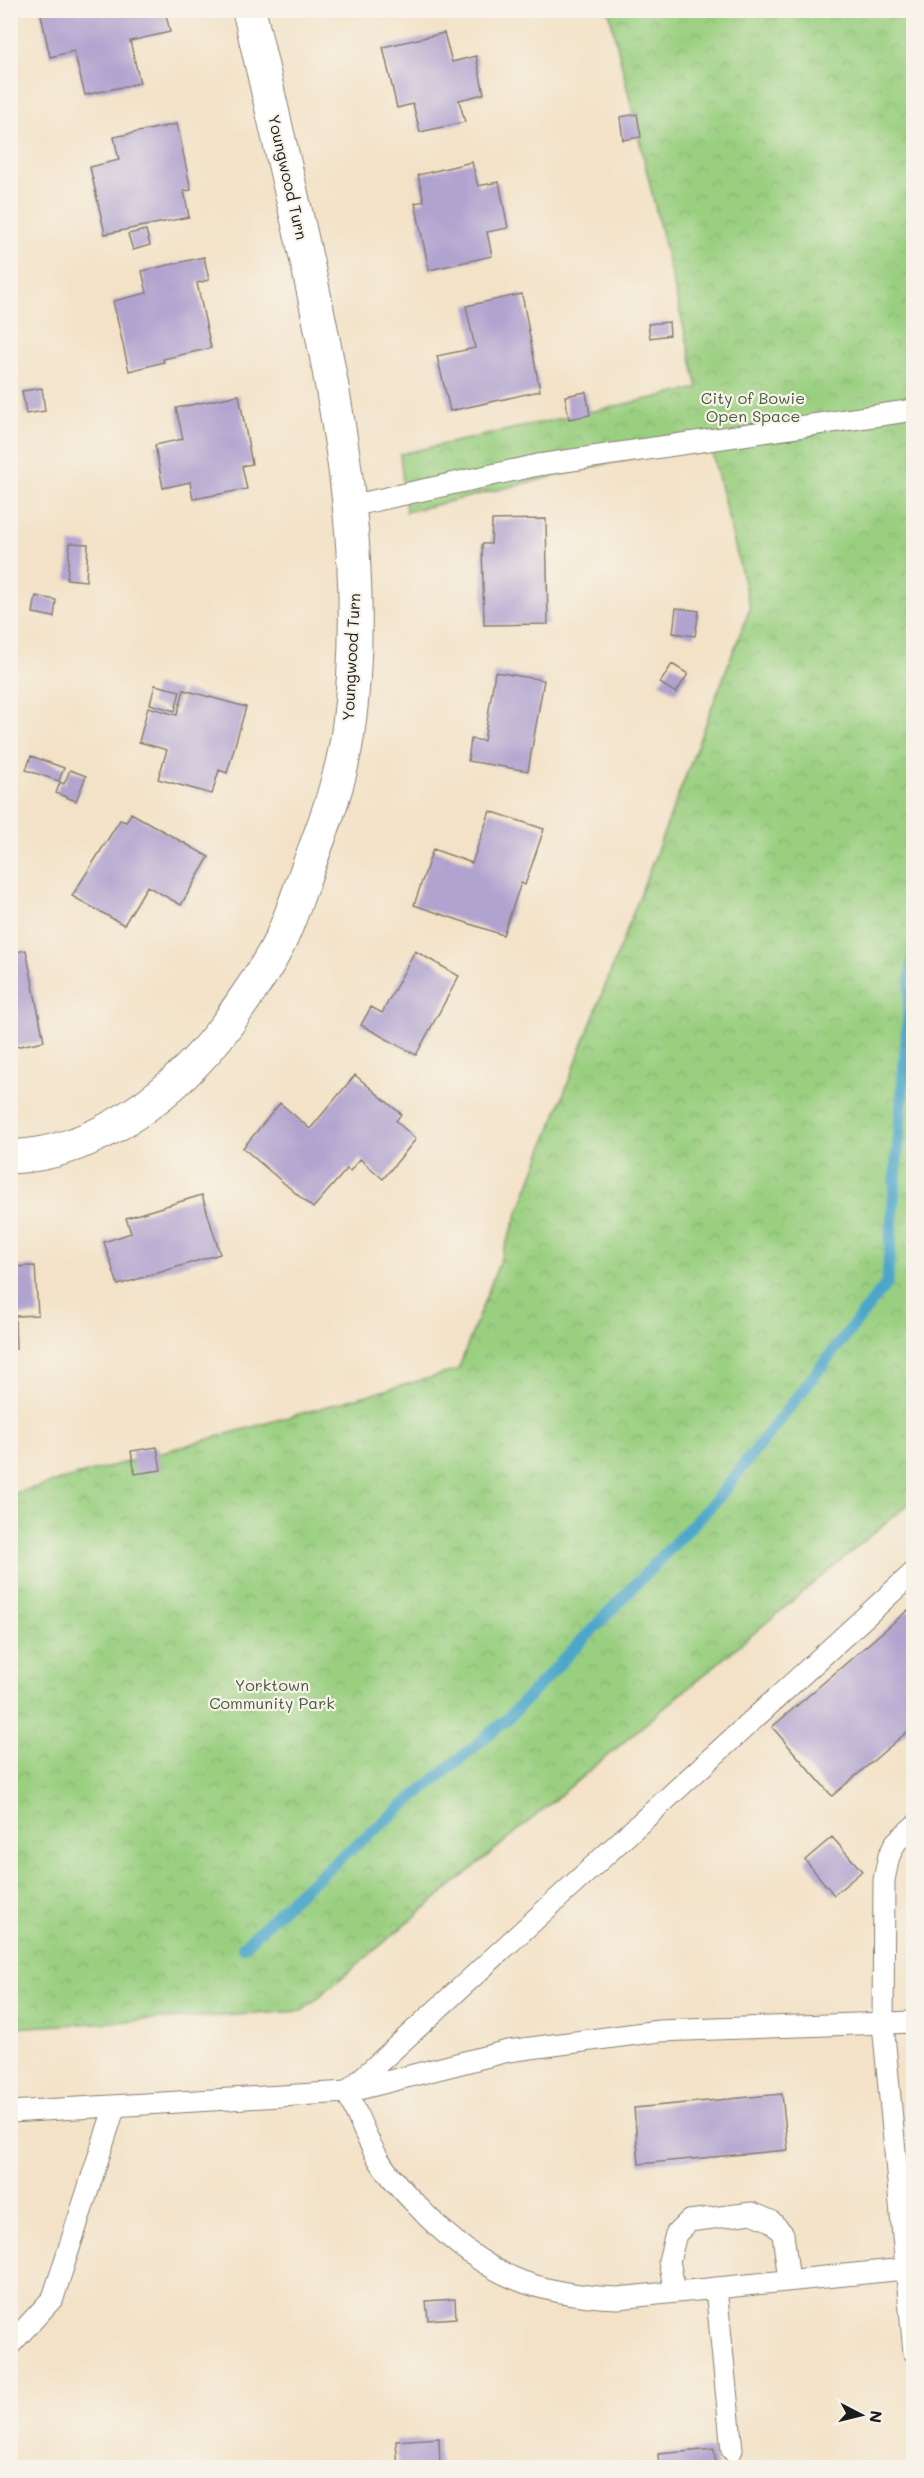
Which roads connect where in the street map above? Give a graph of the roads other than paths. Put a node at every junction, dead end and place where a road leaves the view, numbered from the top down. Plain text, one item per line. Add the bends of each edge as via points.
1 (249, 10) edge
2 (914, 411) edge
3 (350, 506) junction
4 (10, 1157) edge
5 (914, 1572) edge
6 (914, 1826) edge
7 (914, 2022) edge
8 (883, 2024) junction
9 (347, 2092) junction
10 (114, 2106) junction
11 (10, 2112) edge
12 (909, 2268) edge
13 (789, 2280) junction
14 (716, 2288) junction
15 (675, 2292) junction
16 (10, 2345) edge
17 (914, 2352) edge
18 (732, 2450) dead end

1 - 3 street, Youngwood Turn via 332,372
2 - 3 lane via 538,465
3 - 4 street, Youngwood Turn via 356,601 348,734 338,781 280,941 217,1038 179,1079 131,1116 78,1144
5 - 9 lane
6 - 8 lane via 896,1842 884,1880
7 - 8 lane
8 - 9 lane via 658,2031 508,2051
8 - 12 lane
9 - 10 lane
9 - 15 lane via 381,2163 411,2200 456,2245 498,2271 532,2287 576,2296 618,2298
10 - 11 lane
10 - 16 lane via 53,2298
12 - 13 lane
12 - 17 lane
13 - 14 lane
13 - 15 lane via 783,2234 771,2221 752,2213 689,2221 676,2234 669,2261
14 - 15 lane
14 - 18 lane

